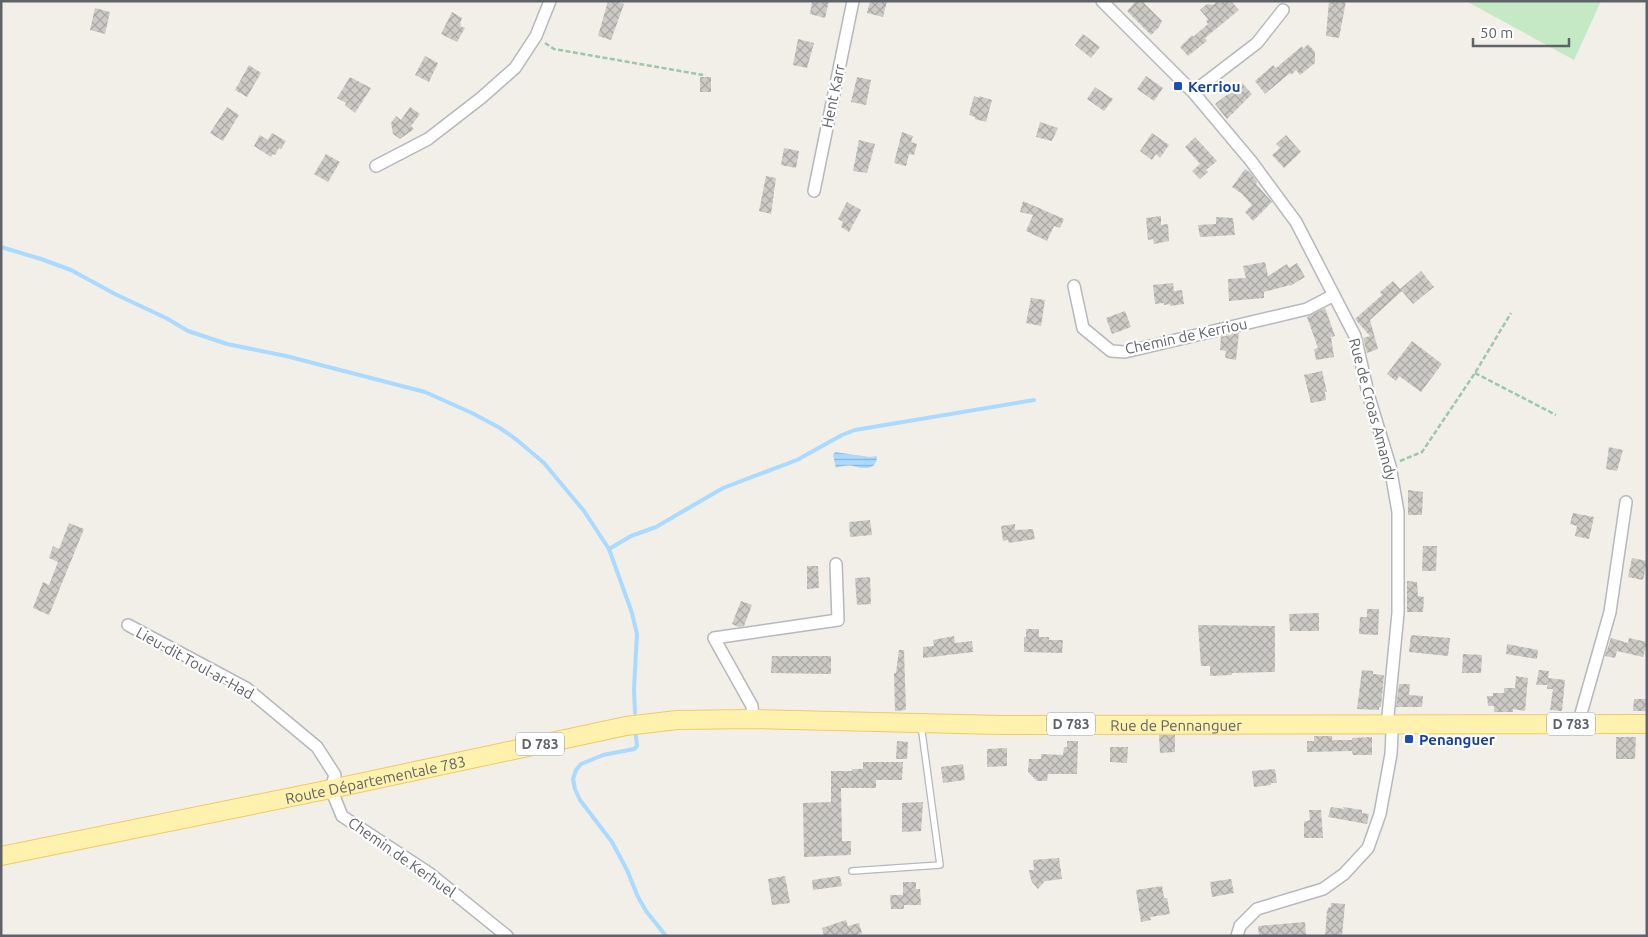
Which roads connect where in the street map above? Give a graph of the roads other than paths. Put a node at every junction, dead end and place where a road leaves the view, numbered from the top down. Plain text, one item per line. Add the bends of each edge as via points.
1 (550, 1) edge
2 (853, 1) edge
3 (1102, 1) edge
4 (1283, 10) dead end
5 (1193, 92) junction
6 (376, 166) dead end
7 (814, 191) dead end
8 (1074, 286) dead end
9 (1334, 295) junction
10 (1626, 502) dead end
11 (836, 564) dead end
12 (128, 625) dead end
13 (753, 719) junction
14 (921, 723) junction
15 (1390, 723) junction
16 (1578, 724) junction
17 (1647, 724) edge
18 (331, 789) junction
19 (1, 856) edge
20 (852, 870) dead end
21 (507, 936) edge
22 (1237, 936) edge

1 - 6 street via 536,36 515,68 428,139
2 - 7 street, Hent Karr
3 - 5 street, Rue de Croas Amandy
4 - 5 street via 1256,43
5 - 9 street, Rue de Croas Amandy via 1251,161 1296,222
8 - 9 street, Chemin de Kerriou via 1084,328 1111,350 1125,352 1308,310
9 - 15 street, Rue de Croas Amandy via 1354,336 1390,466 1398,512 1398,613 1388,716
10 - 16 street via 1610,612
11 - 13 street via 838,620 714,638 752,706
12 - 18 street, Lieu-dit Toul-ar-Had via 246,688 317,747 335,776
13 - 14 main road, Rue de Pennanguer / D 783
13 - 18 main road, Route Départementale 783 / D 783 via 677,720 626,726
14 - 15 main road, Rue de Pennanguer / D 783
14 - 20 lane via 940,865
15 - 16 main road, D 783
15 - 22 street, Rue de Croas Amandy via 1391,754 1380,814 1368,848 1344,874 1323,889 1257,909 1240,926
16 - 17 main road, D 783
18 - 19 main road, Route Départementale 783 / D 783
18 - 21 street, Chemin de Kerhuel via 342,816 430,873

